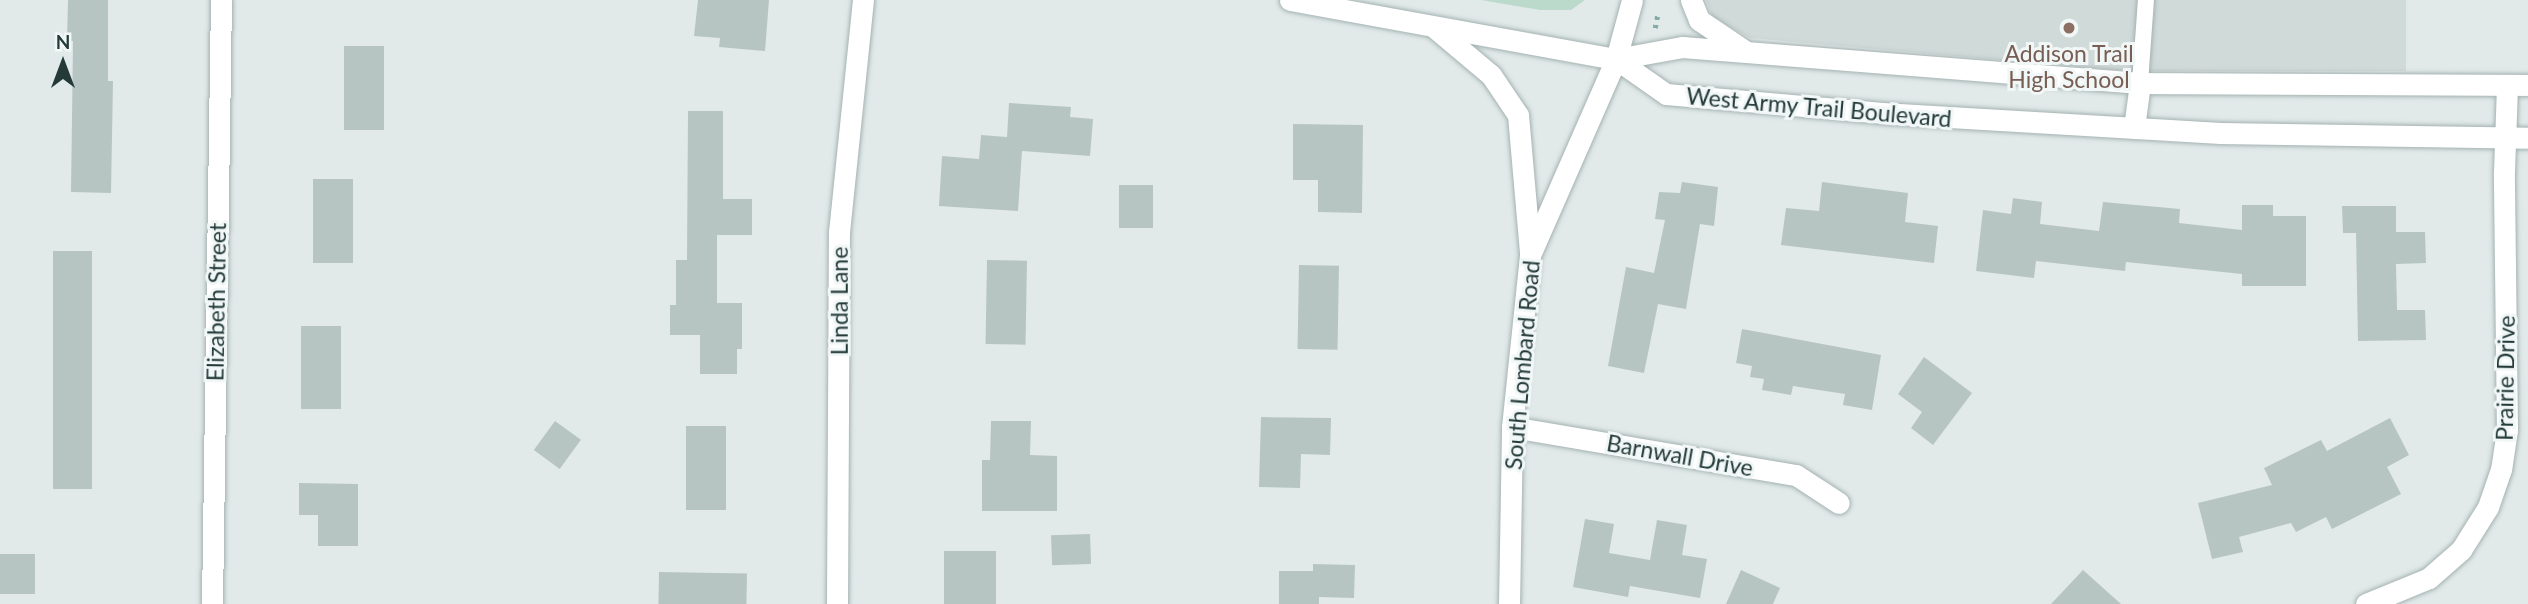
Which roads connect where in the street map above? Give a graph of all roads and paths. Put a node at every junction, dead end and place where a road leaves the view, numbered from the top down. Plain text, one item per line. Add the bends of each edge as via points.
1 (221, 0) edge
2 (863, 0) edge
3 (1290, 0) edge
4 (1632, 0) edge
5 (1691, 0) edge
6 (2146, 0) edge
7 (1658, 12) dead end
8 (1434, 26) junction
9 (1655, 29) dead end
10 (1747, 52) junction
11 (1616, 59) junction
12 (2140, 83) junction
13 (2518, 85) edge
14 (2134, 128) junction
15 (2505, 138) junction
16 (2528, 138) edge
17 (1530, 255) junction
18 (1512, 427) junction
19 (1839, 503) dead end
20 (212, 604) edge
21 (837, 604) edge
22 (1509, 604) edge
23 (2366, 604) edge

1 - 20 street, Elizabeth Street
2 - 21 street, Linda Lane via 839,232
3 - 8 street
4 - 11 street, South Lombard Road
5 - 10 street via 1699,20
6 - 12 lane
7 - 9 path
8 - 11 street
8 - 17 street via 1491,75 1518,115
10 - 11 street via 1683,47
10 - 12 street
11 - 14 street, West Army Trail Boulevard via 1665,94
11 - 17 street, South Lombard Road
12 - 13 street
12 - 14 street
13 - 15 street, Prairie Drive
14 - 15 street, West Army Trail Boulevard
15 - 16 street, West Army Trail Boulevard
15 - 23 street, Prairie Drive via 2507,430 2501,470 2488,507 2461,550 2429,578
17 - 18 street, South Lombard Road
18 - 19 street, Barnwall Drive via 1796,475
18 - 22 street, South Lombard Road

